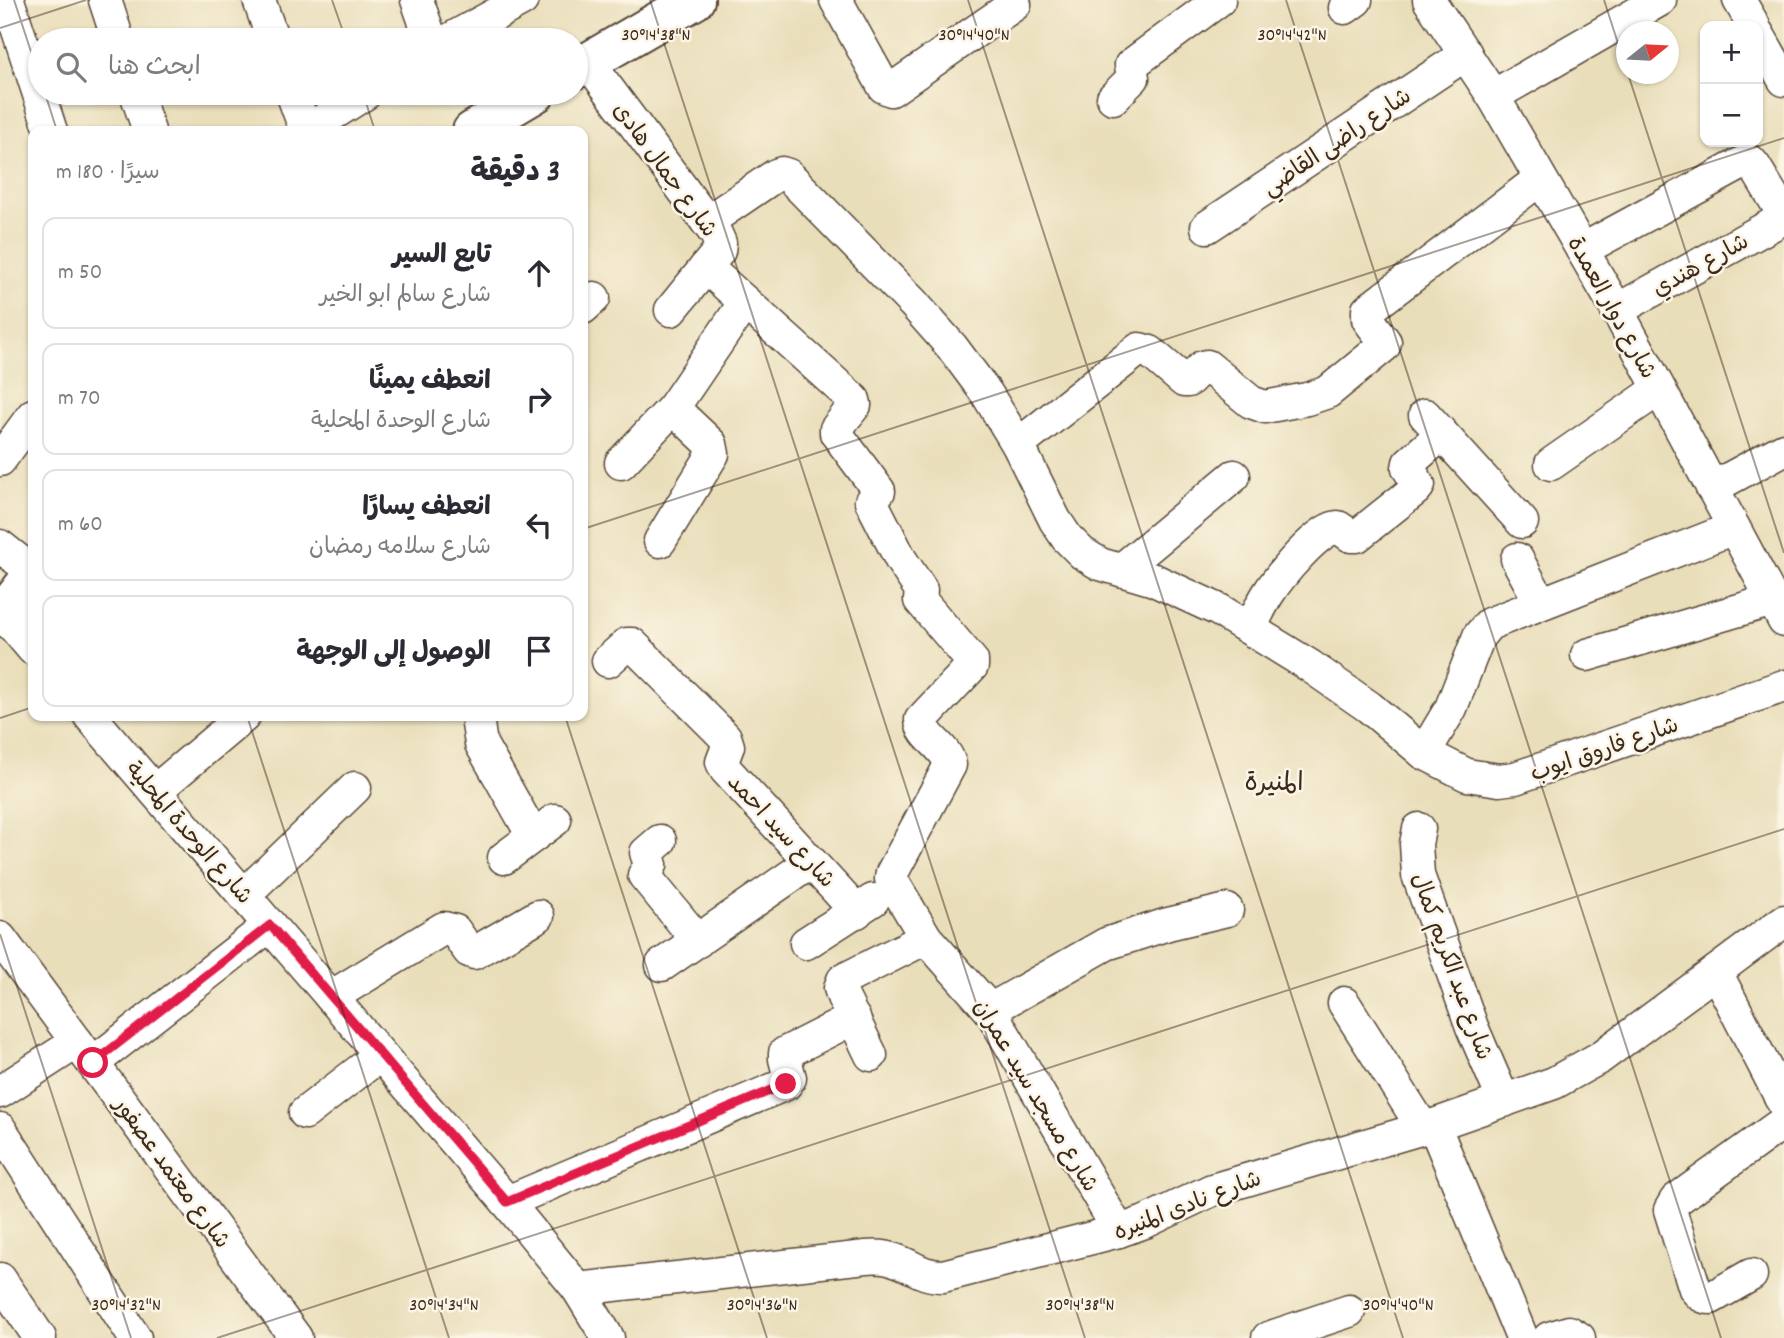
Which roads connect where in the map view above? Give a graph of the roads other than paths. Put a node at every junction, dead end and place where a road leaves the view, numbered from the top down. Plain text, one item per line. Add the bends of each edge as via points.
1 (8, 0) edge
2 (105, 0) edge
3 (258, 0) edge
4 (417, 0) edge
5 (695, 0) edge
6 (835, 0) edge
7 (1219, 0) edge
8 (1429, 0) edge
9 (1660, 0) edge
10 (1739, 0) edge
11 (507, 4) edge
12 (1015, 4) dead end
13 (1751, 21) edge
14 (114, 28) edge
15 (268, 28) edge
16 (427, 28) edge
17 (468, 28) edge
18 (1763, 43) edge
19 (1465, 54) junction
20 (28, 61) edge
21 (588, 62) edge
22 (588, 73) edge
23 (1784, 80) edge
24 (1493, 96) junction
25 (1113, 98) dead end
26 (42, 105) edge
27 (140, 105) edge
28 (296, 105) edge
29 (347, 105) edge
30 (516, 105) edge
31 (49, 126) edge
32 (147, 126) edge
33 (304, 126) edge
34 (314, 126) edge
35 (480, 126) edge
36 (1540, 179) junction
37 (1784, 216) edge
38 (707, 222) junction
39 (1208, 227) dead end
40 (1582, 250) junction
41 (706, 267) junction
42 (745, 302) junction
43 (671, 310) dead end
44 (1617, 310) junction
45 (1659, 389) junction
46 (673, 408) junction
47 (28, 422) edge
48 (1018, 445) junction
49 (1784, 449) edge
50 (0, 460) edge
51 (621, 463) dead end
52 (1551, 464) dead end
53 (1234, 476) dead end
54 (1712, 488) junction
55 (1522, 522) dead end
56 (1734, 528) junction
57 (660, 541) dead end
58 (0, 546) edge
59 (1517, 559) dead end
60 (28, 569) edge
61 (1121, 570) junction
62 (28, 580) edge
63 (1541, 603) junction
64 (1778, 611) edge
65 (1, 616) edge
66 (1250, 628) junction
67 (28, 644) edge
68 (1587, 655) dead end
69 (608, 661) dead end
70 (1784, 686) edge
71 (94, 721) edge
72 (238, 721) edge
73 (479, 721) edge
74 (1424, 753) junction
75 (355, 788) dead end
76 (155, 791) junction
77 (1419, 829) dead end
78 (660, 841) dead end
79 (504, 858) dead end
80 (811, 862) junction
81 (892, 884) junction
82 (244, 895) junction
83 (1227, 910) dead end
84 (857, 912) junction
85 (538, 916) dead end
86 (1784, 921) edge
87 (270, 925) junction
88 (0, 938) edge
89 (926, 938) junction
90 (698, 940) junction
91 (806, 943) dead end
92 (662, 965) dead end
93 (1716, 972) junction
94 (331, 997) junction
95 (1344, 1003) dead end
96 (990, 1010) junction
97 (853, 1018) junction
98 (85, 1052) junction
99 (380, 1055) junction
100 (871, 1055) dead end
101 (0, 1091) edge
102 (1504, 1101) junction
103 (1784, 1104) edge
104 (304, 1113) dead end
105 (1784, 1122) edge
106 (1429, 1126) junction
107 (0, 1129) edge
108 (507, 1202) junction
109 (1119, 1231) junction
110 (1751, 1275) dead end
111 (0, 1279) edge
112 (578, 1289) junction
113 (1349, 1311) dead end
114 (40, 1338) edge
115 (135, 1338) edge
116 (296, 1338) edge
117 (608, 1338) edge
118 (1268, 1338) edge
119 (1522, 1338) edge
120 (1549, 1338) edge
121 (1579, 1338) edge

1 - 20 street
2 - 14 street
3 - 15 street
4 - 16 street
5 - 21 street
6 - 12 street via 884,87 891,90
7 - 25 street via 1131,65 1133,78
8 - 19 street, شارع دوار العمدة
9 - 24 street
10 - 13 street
11 - 17 street
18 - 23 street
19 - 24 street, شارع دوار العمدة
19 - 39 street, شارع راضى القاضي
22 - 38 street, شارع جمال هادى
24 - 36 street, شارع دوار العمدة
26 - 31 street
27 - 32 street
28 - 33 street
29 - 34 street
30 - 35 street
36 - 40 street, شارع دوار العمدة
36 - 48 street via 1368,310 1368,319 1384,346 1328,392 1261,406 1207,366 1184,382 1150,352 1139,349
37 - 40 street via 1755,167 1746,161
37 - 44 street, شارع هندي
38 - 41 street, شارع جمال هادى via 720,243
38 - 48 street, شارع فاروق ايوب via 776,174 789,175 952,347
40 - 44 street, شارع دوار العمدة
41 - 42 street
41 - 43 street, شارع جمال هادى
42 - 46 street
42 - 81 street via 854,400 836,433 879,491 871,501 921,590 920,600 972,662 921,720 950,765 892,873
44 - 45 street, شارع دوار العمدة
45 - 52 street
45 - 54 street, شارع دوار العمدة
46 - 51 street
46 - 57 street via 711,444 713,454
47 - 50 street
48 - 61 street, شارع فاروق ايوب via 1067,538 1082,554
49 - 54 street
53 - 61 street
54 - 56 street, شارع دوار العمدة
55 - 66 street via 1433,425 1409,463 1419,485 1416,489 1357,536 1338,527 1326,530 1286,570
56 - 63 street
56 - 64 street, شارع دوار العمدة
58 - 60 street
59 - 63 street
61 - 66 street, شارع فاروق ايوب via 1188,594
62 - 65 street
63 - 74 street via 1483,629 1451,708
64 - 68 street
65 - 67 street
66 - 74 street, شارع فاروق ايوب via 1369,708
69 - 80 street, شارع سيد احمد via 632,644 725,737 728,746 722,762 726,770
70 - 74 street, شارع فاروق ايوب via 1515,778 1467,775
71 - 76 street, شارع الوحدة المحلية
72 - 76 street
73 - 79 street via 481,744 544,828
75 - 82 street
76 - 82 street, شارع الوحدة المحلية
77 - 102 street, شارع عبد الكريم كمال via 1418,875 1448,964
78 - 90 street via 646,853 651,865 644,875
80 - 84 street, شارع سيد احمد
80 - 90 street
81 - 84 street
81 - 89 street, شارع مسجد سيد عمران
82 - 87 street, شارع الوحدة المحلية
83 - 96 street via 1106,944
84 - 91 street
85 - 94 street via 474,953 455,931 444,928
86 - 93 street, شارع نادى المنيره
87 - 94 street, شارع الوحدة المحلية
87 - 98 street
88 - 98 street, شارع معتمد عصفور
89 - 96 street, شارع مسجد سيد عمران
89 - 97 street via 843,980 841,988
90 - 92 street
93 - 102 street, شارع نادى المنيره via 1601,1058 1554,1083
93 - 103 street
94 - 99 street, شارع الوحدة المحلية
95 - 106 street
96 - 109 street, شارع مسجد سيد عمران
97 - 100 street
97 - 108 street via 785,1053 790,1078 786,1084
98 - 101 street
98 - 116 street, شارع معتمد عصفور
99 - 104 street
99 - 108 street, شارع الوحدة المحلية
102 - 106 street, شارع نادى المنيره
105 - 110 street via 1676,1200 1670,1210 1699,1294 1712,1297
106 - 109 street, شارع نادى المنيره via 1212,1190
106 - 119 street
107 - 115 street
108 - 112 street, شارع الوحدة المحلية
109 - 112 street, شارع نادى المنيره via 943,1276 920,1273 882,1256 866,1256
111 - 114 street
112 - 117 street, شارع الوحدة المحلية
113 - 118 street
120 - 121 street via 1569,1332

